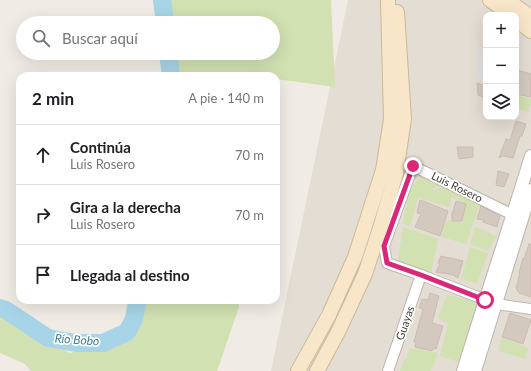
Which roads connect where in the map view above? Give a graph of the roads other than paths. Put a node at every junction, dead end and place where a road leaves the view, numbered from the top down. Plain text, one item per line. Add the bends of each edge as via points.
1 (388, 0) edge
2 (397, 0) edge
3 (490, 0) edge
4 (507, 0) edge
5 (506, 12) edge
6 (531, 17) edge
7 (519, 22) edge
8 (531, 31) edge
9 (531, 156) edge
10 (531, 190) edge
11 (513, 215) junction
12 (421, 275) junction
13 (490, 302) junction
14 (531, 309) edge
15 (298, 371) edge
16 (317, 371) edge
17 (388, 371) edge
18 (463, 371) edge
19 (475, 371) edge

1 - 15 main road via 392,119 383,170 355,257 329,315
2 - 16 main road via 404,119 396,173 365,274
3 - 5 main road
4 - 6 main road
7 - 8 main road
9 - 11 street
10 - 13 street
11 - 12 street, Luis Rosero via 413,166 384,246 387,263
11 - 13 street
12 - 13 street, Luis Rosero
12 - 17 street, Guayas
13 - 14 street, Luis Rosero
13 - 18 street
13 - 19 street

